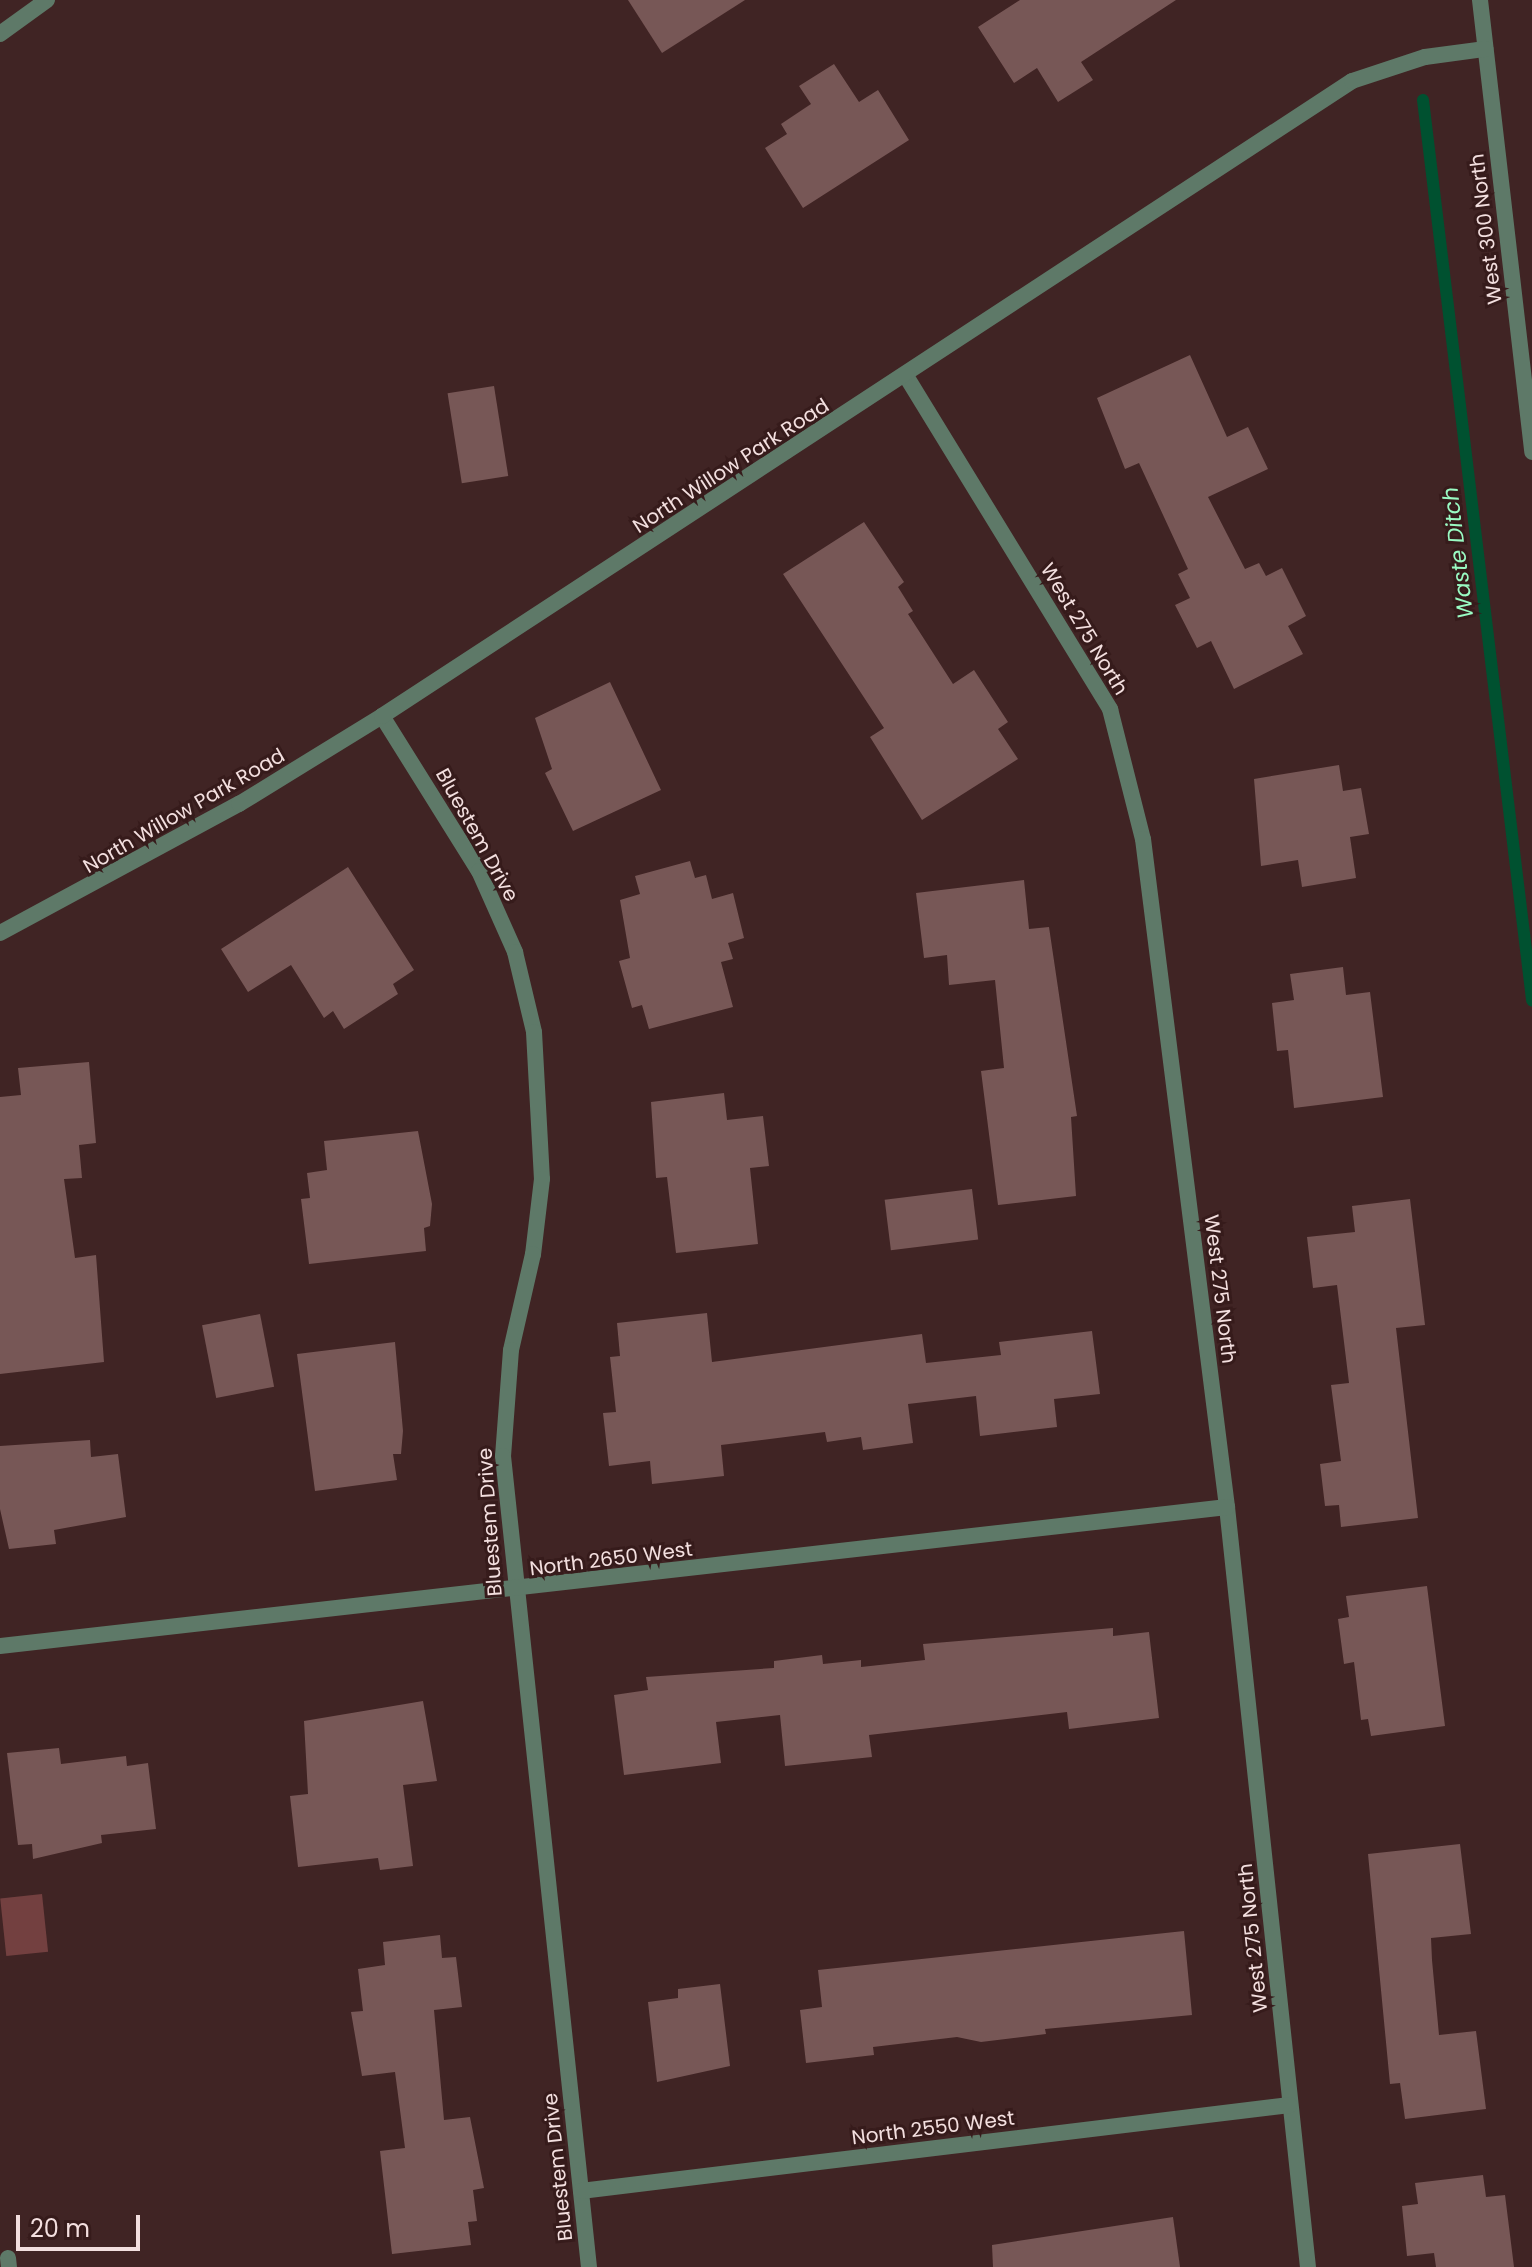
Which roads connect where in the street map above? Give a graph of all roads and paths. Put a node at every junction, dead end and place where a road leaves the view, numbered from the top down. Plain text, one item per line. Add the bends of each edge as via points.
1 (47, 0) edge
2 (1480, 0) edge
3 (0, 34) edge
4 (1485, 49) junction
5 (906, 376) junction
6 (1532, 452) edge
7 (382, 716) junction
8 (0, 933) edge
9 (1227, 1507) junction
10 (515, 1590) junction
11 (0, 1646) edge
12 (1290, 2105) junction
13 (581, 2191) junction
14 (589, 2267) edge
15 (1308, 2267) edge

1 - 3 street
2 - 4 street, West 300 North
4 - 5 street, North Willow Park Road via 1425,57 1352,81
4 - 6 street, West 300 North
5 - 7 street, North Willow Park Road
5 - 9 street, West 275 North via 1110,709 1143,839
7 - 8 street, North Willow Park Road via 239,804
7 - 10 street, Bluestem Drive via 479,871 515,952 534,1032 542,1179 533,1254 511,1350 503,1456
9 - 10 street, North 2650 West
9 - 12 street, West 275 North
10 - 11 street, North 2650 West
10 - 13 street, Bluestem Drive
12 - 13 street, North 2550 West
12 - 15 street, West 275 North
13 - 14 street, Bluestem Drive

